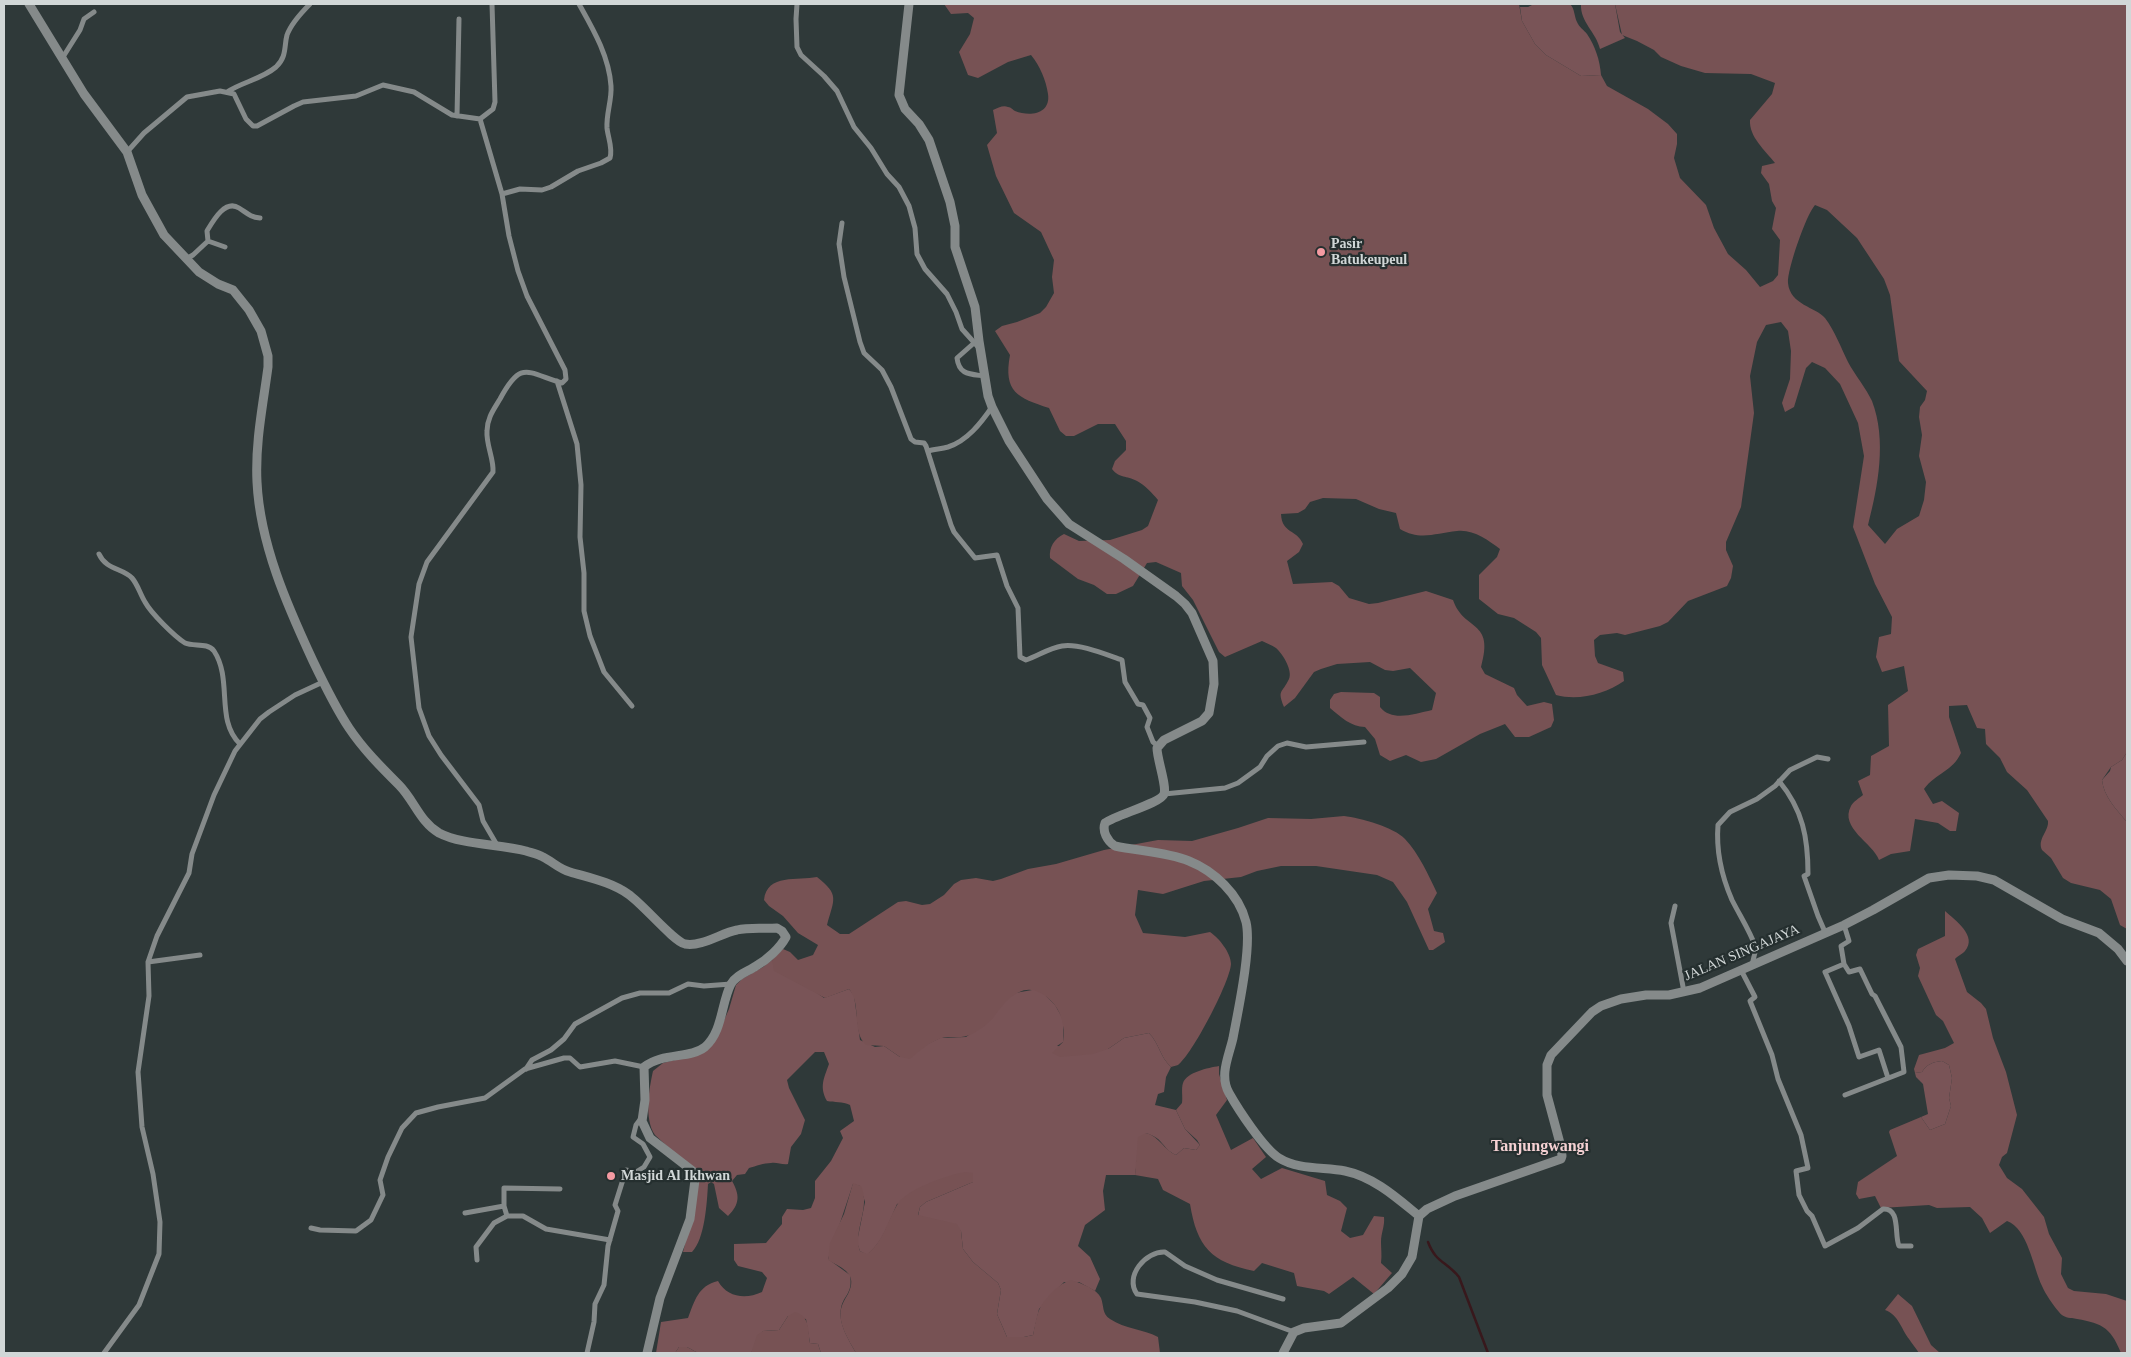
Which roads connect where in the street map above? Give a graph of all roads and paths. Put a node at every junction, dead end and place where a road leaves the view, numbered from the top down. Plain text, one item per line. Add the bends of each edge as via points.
1 (29, 4) edge
2 (310, 4) edge
3 (492, 4) edge
4 (579, 4) edge
5 (798, 4) edge
6 (909, 4) edge
7 (94, 12) dead end
8 (459, 19) dead end
9 (63, 57) junction
10 (227, 92) junction
11 (457, 116) junction
12 (480, 119) junction
13 (127, 152) junction
14 (502, 194) junction
15 (260, 218) dead end
16 (842, 223) dead end
17 (208, 241) junction
18 (225, 248) dead end
19 (185, 259) junction
20 (977, 346) junction
21 (984, 376) junction
22 (557, 381) junction
23 (992, 407) junction
24 (928, 451) junction
25 (99, 554) dead end
26 (323, 682) junction
27 (632, 706) dead end
28 (1364, 742) dead end
29 (240, 744) junction
30 (1158, 746) junction
31 (1828, 759) dead end
32 (1779, 782) junction
33 (1164, 794) junction
34 (497, 844) junction
35 (1675, 906) dead end
36 (1844, 924) junction
37 (1825, 932) junction
38 (200, 955) dead end
39 (2127, 961) edge
40 (148, 962) junction
41 (1844, 964) junction
42 (1751, 966) junction
43 (1741, 970) junction
44 (731, 984) junction
45 (1684, 992) junction
46 (644, 1067) junction
47 (525, 1069) junction
48 (1888, 1078) junction
49 (1845, 1095) dead end
50 (642, 1116) junction
51 (560, 1188) dead end
52 (504, 1206) junction
53 (465, 1213) dead end
54 (507, 1216) junction
55 (1419, 1216) junction
56 (311, 1228) dead end
57 (610, 1240) junction
58 (1911, 1246) dead end
59 (477, 1260) dead end
60 (1283, 1299) dead end
61 (1294, 1332) junction
62 (104, 1353) edge
63 (586, 1353) edge
64 (647, 1353) edge
65 (1283, 1353) edge

1 - 9 street
2 - 10 street via 289,31 286,50 275,67
3 - 12 street via 495,102 494,109
4 - 14 street via 598,38 609,72 611,94 607,129 610,158 578,171 551,188 520,189
5 - 20 street via 797,47 801,55 837,92 854,127 886,174 899,186 915,228 917,254 946,294 962,329
6 - 20 street via 899,95 905,109 928,140 950,202 955,247 975,307
7 - 9 street via 84,18
8 - 11 street
9 - 13 street via 84,94
10 - 11 street via 234,94 253,126 303,102 356,96 383,85 414,92
10 - 13 street via 194,95 180,101
11 - 12 street
12 - 14 street
13 - 19 street via 153,217
14 - 22 street via 513,256 523,286 566,376 564,382
15 - 17 street via 249,216 238,207 227,206 207,230
16 - 24 street via 839,244 844,277 864,353 882,370 911,438 915,442 924,442
17 - 18 street
17 - 19 street
19 - 26 street via 209,279 237,293 262,335 268,366 257,436 259,501 270,551 286,598
20 - 21 street
20 - 21 street via 957,358 964,373
21 - 23 street
22 - 27 street via 577,444 586,620 604,672
22 - 34 street via 529,372 514,376 508,383 488,423 493,472 427,562 418,584 414,612 411,637 422,718 434,745 481,807 483,821
23 - 24 street via 963,439 946,448
23 - 30 street via 1009,441 1046,499 1064,518 1176,596 1195,620 1213,661 1214,684 1209,713 1202,721
24 - 30 street via 954,532 976,558 997,555 1018,608 1020,658 1026,660 1047,650 1066,646 1122,660 1125,682 1150,718 1147,727
25 - 29 street via 113,568 131,577 146,604 177,636 186,643 214,651 223,676 226,719 233,737
26 - 29 street via 268,712
26 - 34 street via 358,741 402,788 429,826 460,840
28 - 33 street via 1306,747 1287,743 1278,746 1260,767 1238,783 1225,788
29 - 40 street via 214,795 192,854 189,873 156,936
30 - 33 street
31 - 32 street via 1816,758 1790,770
32 - 37 street via 1796,806 1806,833 1808,874 1804,876
32 - 42 street via 1757,799 1724,817 1718,825 1722,867 1732,899 1756,948
33 - 55 street via 1149,805 1111,819 1106,823 1104,832 1114,846 1179,858 1208,870 1225,886 1243,911 1248,937 1238,1012 1224,1079 1229,1093 1269,1151 1286,1162 1346,1171 1374,1182
34 - 44 street via 542,856 555,866 590,876 627,893 677,940 687,944 739,929 777,928 782,931 786,937 782,944
35 - 45 street via 1671,923
36 - 37 street, JALAN SINGAJAYA
36 - 39 street, JALAN SINGAJAYA via 1934,876 1977,876 1994,880 2062,919 2099,933
36 - 41 street via 1849,940 1841,946
37 - 42 street, JALAN SINGAJAYA
38 - 40 street
40 - 62 street via 149,996 138,1072 142,1127 160,1222 159,1254 139,1305
41 - 48 street via 1849,972 1860,969 1901,1047 1904,1072
41 - 48 street via 1826,972 1859,1057 1879,1050
42 - 43 street, JALAN SINGAJAYA
43 - 45 street, JALAN SINGAJAYA
43 - 58 street via 1755,997 1750,1000 1805,1148 1808,1168 1796,1171 1799,1195 1825,1246 1858,1228 1883,1209 1893,1212 1899,1246
44 - 46 street via 721,1019 704,1048 658,1058
44 - 47 street via 688,984 669,993 640,993 622,998 575,1024 558,1045 532,1060
45 - 55 street, JALAN SINGAJAYA via 1621,999 1601,1006 1551,1055 1546,1065 1547,1095 1561,1147 1560,1159 1455,1196
46 - 47 street via 615,1061 580,1067 570,1058 564,1058
46 - 50 street
47 - 56 street via 485,1098 416,1113 402,1128 388,1157 380,1180 383,1195 371,1220 356,1231
48 - 49 street
50 - 57 street via 633,1136 643,1144 650,1158 636,1172 626,1170 614,1204 618,1211
50 - 64 street via 650,1138 694,1172 696,1180 690,1219 660,1298
51 - 52 street via 504,1188
52 - 53 street
52 - 54 street
54 - 57 street via 524,1216 546,1229
54 - 59 street via 494,1223 476,1247
55 - 61 street via 1412,1257 1388,1288 1341,1323
57 - 63 street via 604,1285 596,1304
60 - 61 street via 1217,1280 1185,1266 1165,1252 1152,1254 1137,1267 1134,1276 1137,1294 1237,1311
61 - 65 street

